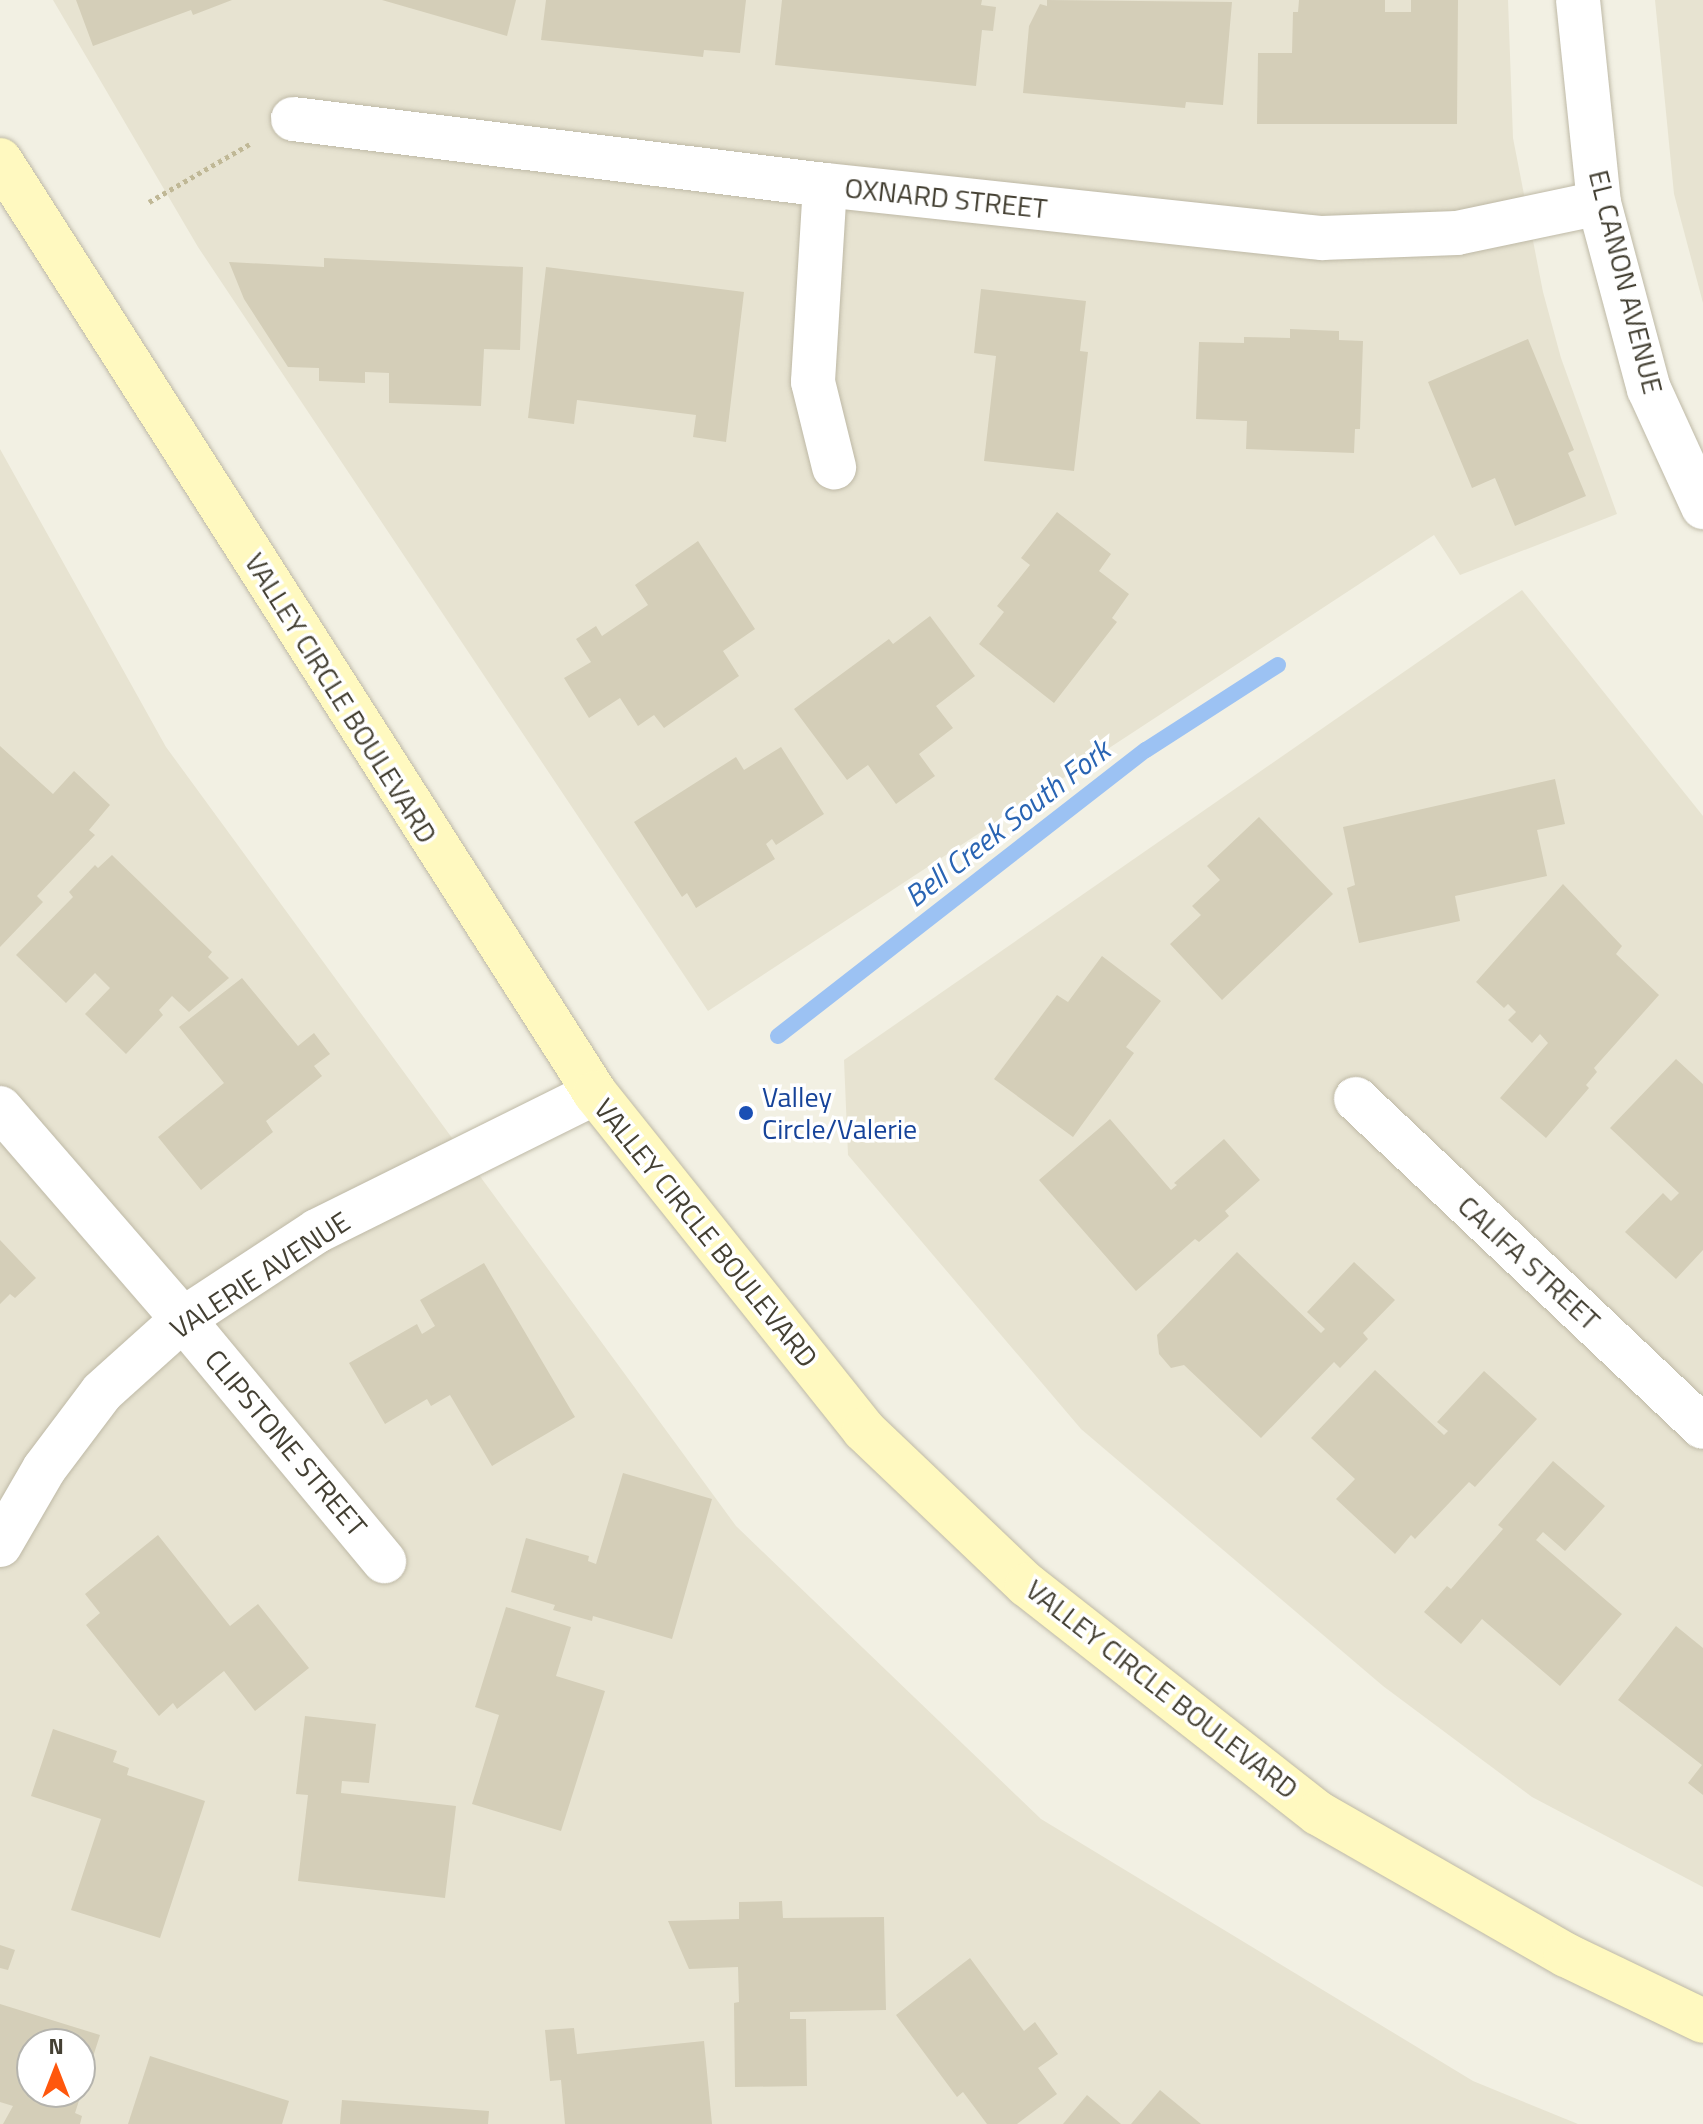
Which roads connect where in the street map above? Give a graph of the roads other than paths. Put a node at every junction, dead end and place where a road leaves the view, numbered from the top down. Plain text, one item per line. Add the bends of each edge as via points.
1 (1578, 0) edge
2 (293, 119) road end
3 (0, 160) edge
4 (825, 185) junction
5 (1599, 203) junction
6 (834, 467) dead end
7 (1703, 507) edge
8 (595, 1093) junction
9 (1356, 1099) dead end
10 (0, 1108) edge
11 (183, 1319) junction
12 (1703, 1427) edge
13 (0, 1545) edge
14 (384, 1561) dead end
15 (1703, 2021) edge

1 - 5 street, EL CANON AVENUE
2 - 4 street, OXNARD STREET
3 - 8 main road, VALLEY CIRCLE BOULEVARD
4 - 5 street, OXNARD STREET via 1322,238 1457,233
4 - 6 street via 813,382
5 - 7 street, EL CANON AVENUE via 1649,389
8 - 11 street, VALERIE AVENUE via 317,1231
8 - 15 main road, VALLEY CIRCLE BOULEVARD via 864,1430 1027,1585 1318,1813 1566,1955
9 - 12 street, CALIFA STREET
10 - 11 street, CLIPSTONE STREET
11 - 13 street, VALERIE AVENUE via 102,1392 44,1469
11 - 14 street, CLIPSTONE STREET

